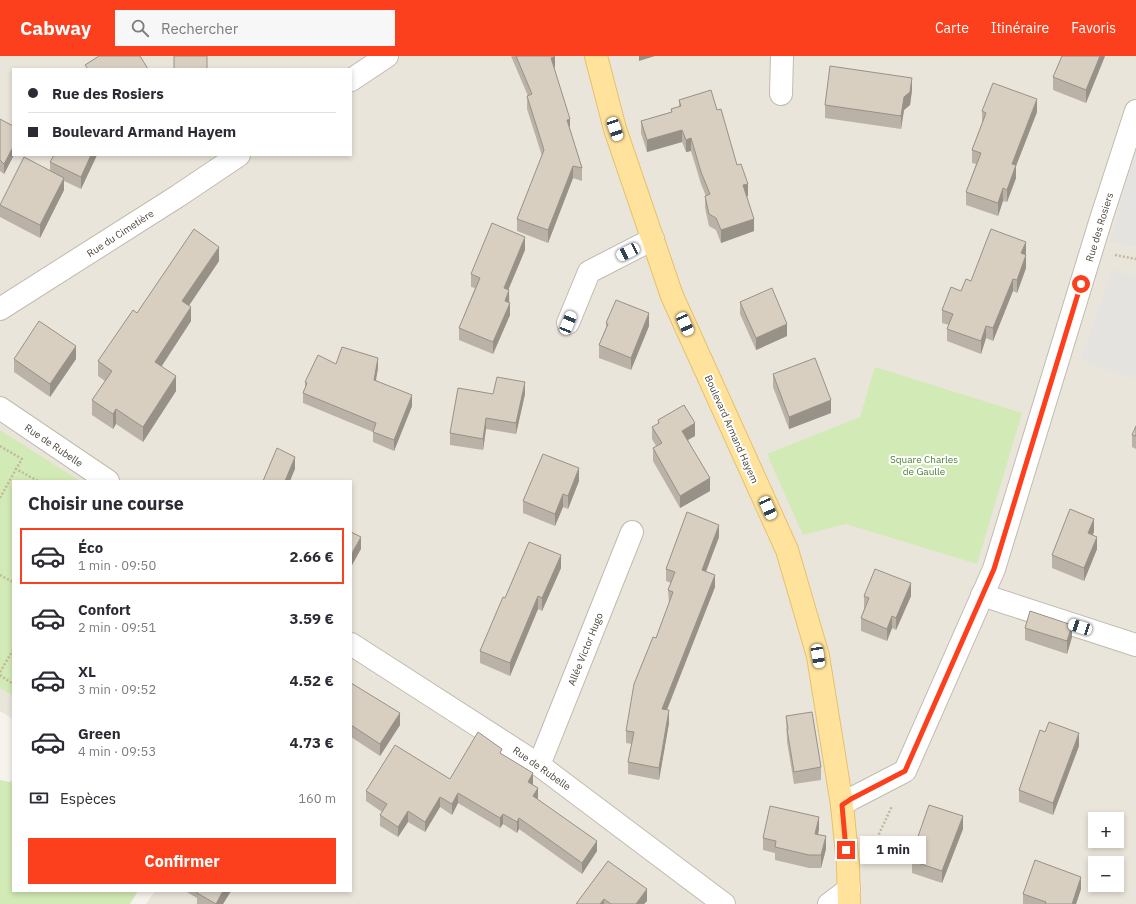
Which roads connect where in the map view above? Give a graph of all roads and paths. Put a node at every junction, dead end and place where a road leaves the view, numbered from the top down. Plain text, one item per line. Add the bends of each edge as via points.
1 (387, 56) edge
2 (596, 56) edge
3 (782, 56) edge
4 (352, 79) edge
5 (781, 94) dead end
6 (1136, 110) edge
7 (238, 156) edge
8 (653, 239) junction
9 (0, 309) edge
10 (568, 323) dead end
11 (0, 408) edge
12 (0, 446) edge
13 (16, 469) junction
14 (36, 480) edge
15 (107, 480) edge
16 (0, 498) edge
17 (632, 532) dead end
18 (0, 575) edge
19 (12, 581) edge
20 (982, 595) junction
21 (352, 645) edge
22 (1136, 645) edge
23 (12, 652) edge
24 (0, 673) edge
25 (12, 683) edge
26 (539, 765) junction
27 (842, 805) junction
28 (892, 806) dead end
29 (871, 852) dead end
30 (849, 896) edge
31 (724, 904) edge
32 (830, 904) edge

1 - 4 street
2 - 8 main road, Boulevard Armand Hayem via 615,129
3 - 5 street
6 - 20 street, Rue des Rosiers via 994,569
7 - 9 street, Rue du Cimetière
8 - 10 street via 589,272
8 - 27 main road, Boulevard Armand Hayem via 672,296 787,550 818,656
11 - 15 street, Rue de Rubelle
12 - 13 path via 22,459
13 - 14 path
13 - 16 path
17 - 26 street, Allée Victor Hugo
18 - 19 path
20 - 22 street
20 - 27 street, Rue des Rosiers via 905,771
21 - 26 street, Rue de Rubelle
23 - 24 path
24 - 25 path
26 - 31 street, Rue de Rubelle
27 - 30 main road, Boulevard Armand Hayem
28 - 29 path
30 - 32 street

